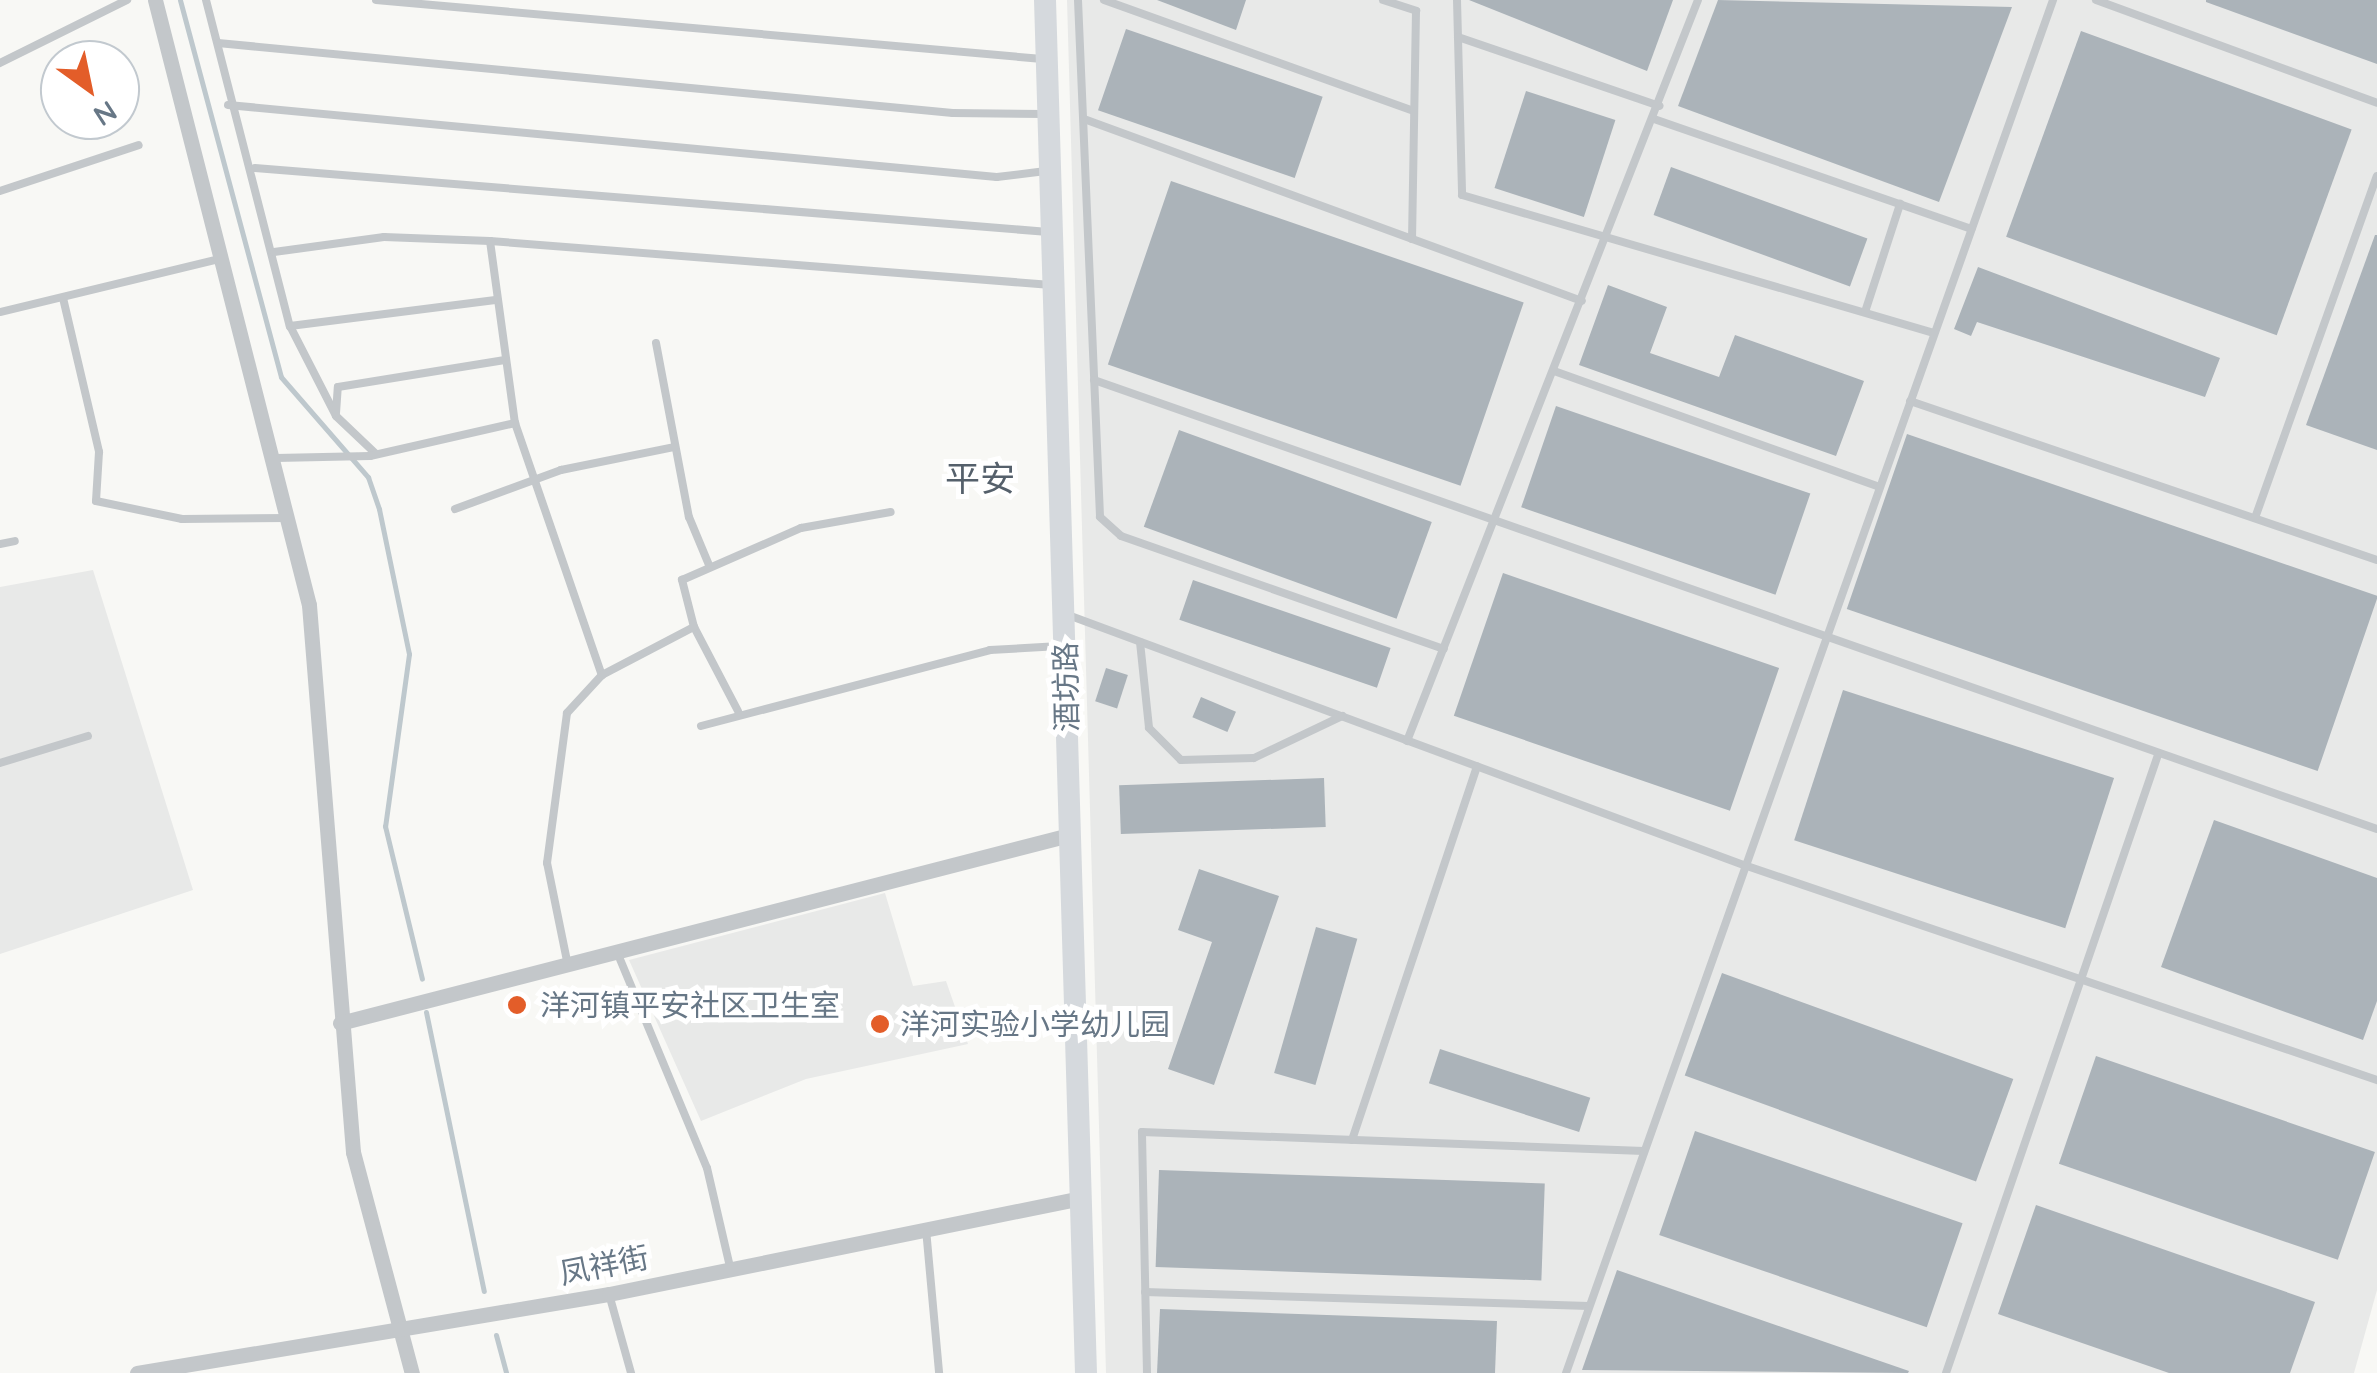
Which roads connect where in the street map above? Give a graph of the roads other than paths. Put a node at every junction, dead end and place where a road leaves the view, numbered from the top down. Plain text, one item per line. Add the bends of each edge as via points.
1 (127, 0) edge
2 (155, 0) edge
3 (206, 0) edge
4 (376, 0) edge
5 (1044, 0) edge
6 (1078, 0) edge
7 (1104, 0) edge
8 (1383, 0) edge
9 (1458, 0) edge
10 (1698, 0) edge
11 (2053, 0) edge
12 (2096, 0) edge
13 (1458, 37) junction
14 (218, 42) junction
15 (1047, 60) junction
16 (0, 64) edge
17 (2377, 102) edge
18 (228, 105) junction
19 (1659, 106) junction
20 (1414, 111) junction
21 (1048, 114) junction
22 (1084, 119) junction
23 (1654, 119) junction
24 (139, 145) dead end
25 (255, 168) junction
26 (1050, 171) junction
27 (2377, 176) edge
28 (0, 191) edge
29 (1900, 204) junction
30 (1972, 229) junction
31 (1052, 233) junction
32 (1608, 237) junction
33 (1412, 239) junction
34 (490, 241) junction
35 (274, 252) junction
36 (224, 258) junction
37 (1054, 285) junction
38 (63, 298) junction
39 (497, 300) junction
40 (1582, 301) junction
41 (0, 312) edge
42 (1864, 312) junction
43 (290, 326) junction
44 (1934, 333) junction
45 (656, 343) dead end
46 (505, 360) junction
47 (1554, 372) junction
48 (1094, 380) junction
49 (1910, 400) junction
50 (336, 416) junction
51 (515, 422) junction
52 (674, 447) junction
53 (376, 454) junction
54 (276, 458) junction
55 (533, 480) junction
56 (1880, 487) junction
57 (455, 509) dead end
58 (891, 512) dead end
59 (290, 518) junction
60 (2254, 518) junction
61 (1494, 523) junction
62 (15, 541) dead end
63 (0, 544) edge
64 (2377, 560) edge
65 (709, 565) junction
66 (1064, 613) junction
67 (694, 627) junction
68 (1140, 642) junction
69 (1824, 642) junction
70 (1065, 646) junction
71 (1444, 649) junction
72 (602, 675) junction
73 (738, 711) junction
74 (1342, 716) junction
75 (701, 726) dead end
76 (88, 736) dead end
77 (1408, 741) junction
78 (2158, 755) junction
79 (0, 763) edge
80 (1477, 766) junction
81 (2377, 829) edge
82 (1070, 835) junction
83 (1744, 866) junction
84 (617, 952) junction
85 (567, 961) junction
86 (2087, 982) junction
87 (340, 1023) junction
88 (2377, 1080) edge
89 (1352, 1140) junction
90 (1644, 1151) junction
91 (1079, 1198) junction
92 (926, 1229) junction
93 (730, 1267) junction
94 (1145, 1292) junction
95 (608, 1294) junction
96 (1589, 1306) junction
97 (400, 1331) junction
98 (266, 1354) junction
99 (136, 1373) edge
100 (268, 1373) edge
101 (412, 1373) edge
102 (631, 1373) edge
103 (939, 1373) edge
104 (1086, 1373) edge
105 (1147, 1373) edge
106 (1566, 1373) edge
107 (1946, 1373) edge

1 - 16 lane
2 - 36 street
3 - 14 lane
4 - 15 lane
5 - 15 street, 酒坊路
6 - 22 lane
7 - 20 lane
8 - 20 lane via 1416,12
9 - 13 lane
10 - 19 lane
11 - 30 lane
12 - 17 lane
13 - 19 lane
13 - 32 lane via 1462,195
14 - 18 lane
14 - 21 lane via 953,114
15 - 21 street, 酒坊路
18 - 25 lane
18 - 26 lane via 997,177
19 - 23 lane
20 - 33 lane
21 - 26 street, 酒坊路
22 - 33 lane
22 - 48 lane
23 - 29 lane
23 - 32 lane
24 - 28 lane
25 - 31 lane
25 - 35 lane
26 - 31 street, 酒坊路
27 - 60 lane
29 - 30 lane
29 - 42 lane
30 - 44 lane
31 - 37 street, 酒坊路
32 - 40 lane
32 - 42 lane
33 - 40 lane
34 - 35 lane via 384,237
34 - 37 lane
34 - 39 lane
35 - 43 lane
36 - 38 lane
36 - 54 street
37 - 66 street, 酒坊路
38 - 41 lane
38 - 59 lane via 99,452 96,501 182,519
39 - 43 lane
39 - 46 lane
40 - 47 lane
42 - 44 lane
43 - 50 lane
44 - 49 lane
45 - 52 lane
46 - 50 lane via 338,387
46 - 51 lane
47 - 56 lane
47 - 61 lane
48 - 61 lane
48 - 71 lane via 1100,517 1108,528
49 - 56 lane
49 - 60 lane
50 - 53 lane
51 - 53 lane
51 - 55 lane
52 - 55 lane
52 - 65 lane
53 - 54 lane
54 - 59 street
55 - 57 lane
55 - 72 lane
56 - 69 lane
58 - 65 lane via 801,528
59 - 87 street via 320,690 323,862
60 - 64 lane
61 - 69 lane
61 - 71 lane
62 - 63 lane
65 - 67 lane via 682,580
66 - 68 lane
66 - 70 street, 酒坊路
67 - 72 lane
67 - 73 lane
68 - 74 lane
68 - 74 lane via 1149,728 1181,760 1254,758
69 - 78 lane
69 - 83 lane
70 - 73 lane via 990,650
70 - 82 street, 酒坊路
71 - 77 lane
72 - 85 lane via 567,713 555,766 547,863
73 - 75 lane
74 - 77 lane
76 - 79 lane
77 - 80 lane
78 - 81 lane
78 - 86 lane
80 - 83 lane
80 - 89 lane
82 - 84 street
82 - 91 street, 酒坊路
83 - 86 lane
83 - 90 lane
84 - 85 street
84 - 93 lane via 706,1168
85 - 87 street
86 - 88 lane
86 - 107 lane
87 - 97 street via 353,1152
89 - 90 lane
89 - 94 lane via 1142,1132
90 - 96 lane
91 - 92 street, 凤祥街
91 - 104 street, 酒坊路
92 - 93 street, 凤祥街
92 - 103 lane
93 - 95 street, 凤祥街
94 - 96 lane
94 - 105 lane
95 - 97 street, 凤祥街
95 - 102 lane
96 - 106 lane
97 - 98 street, 凤祥街
97 - 101 street
98 - 99 street, 凤祥街
98 - 100 street

